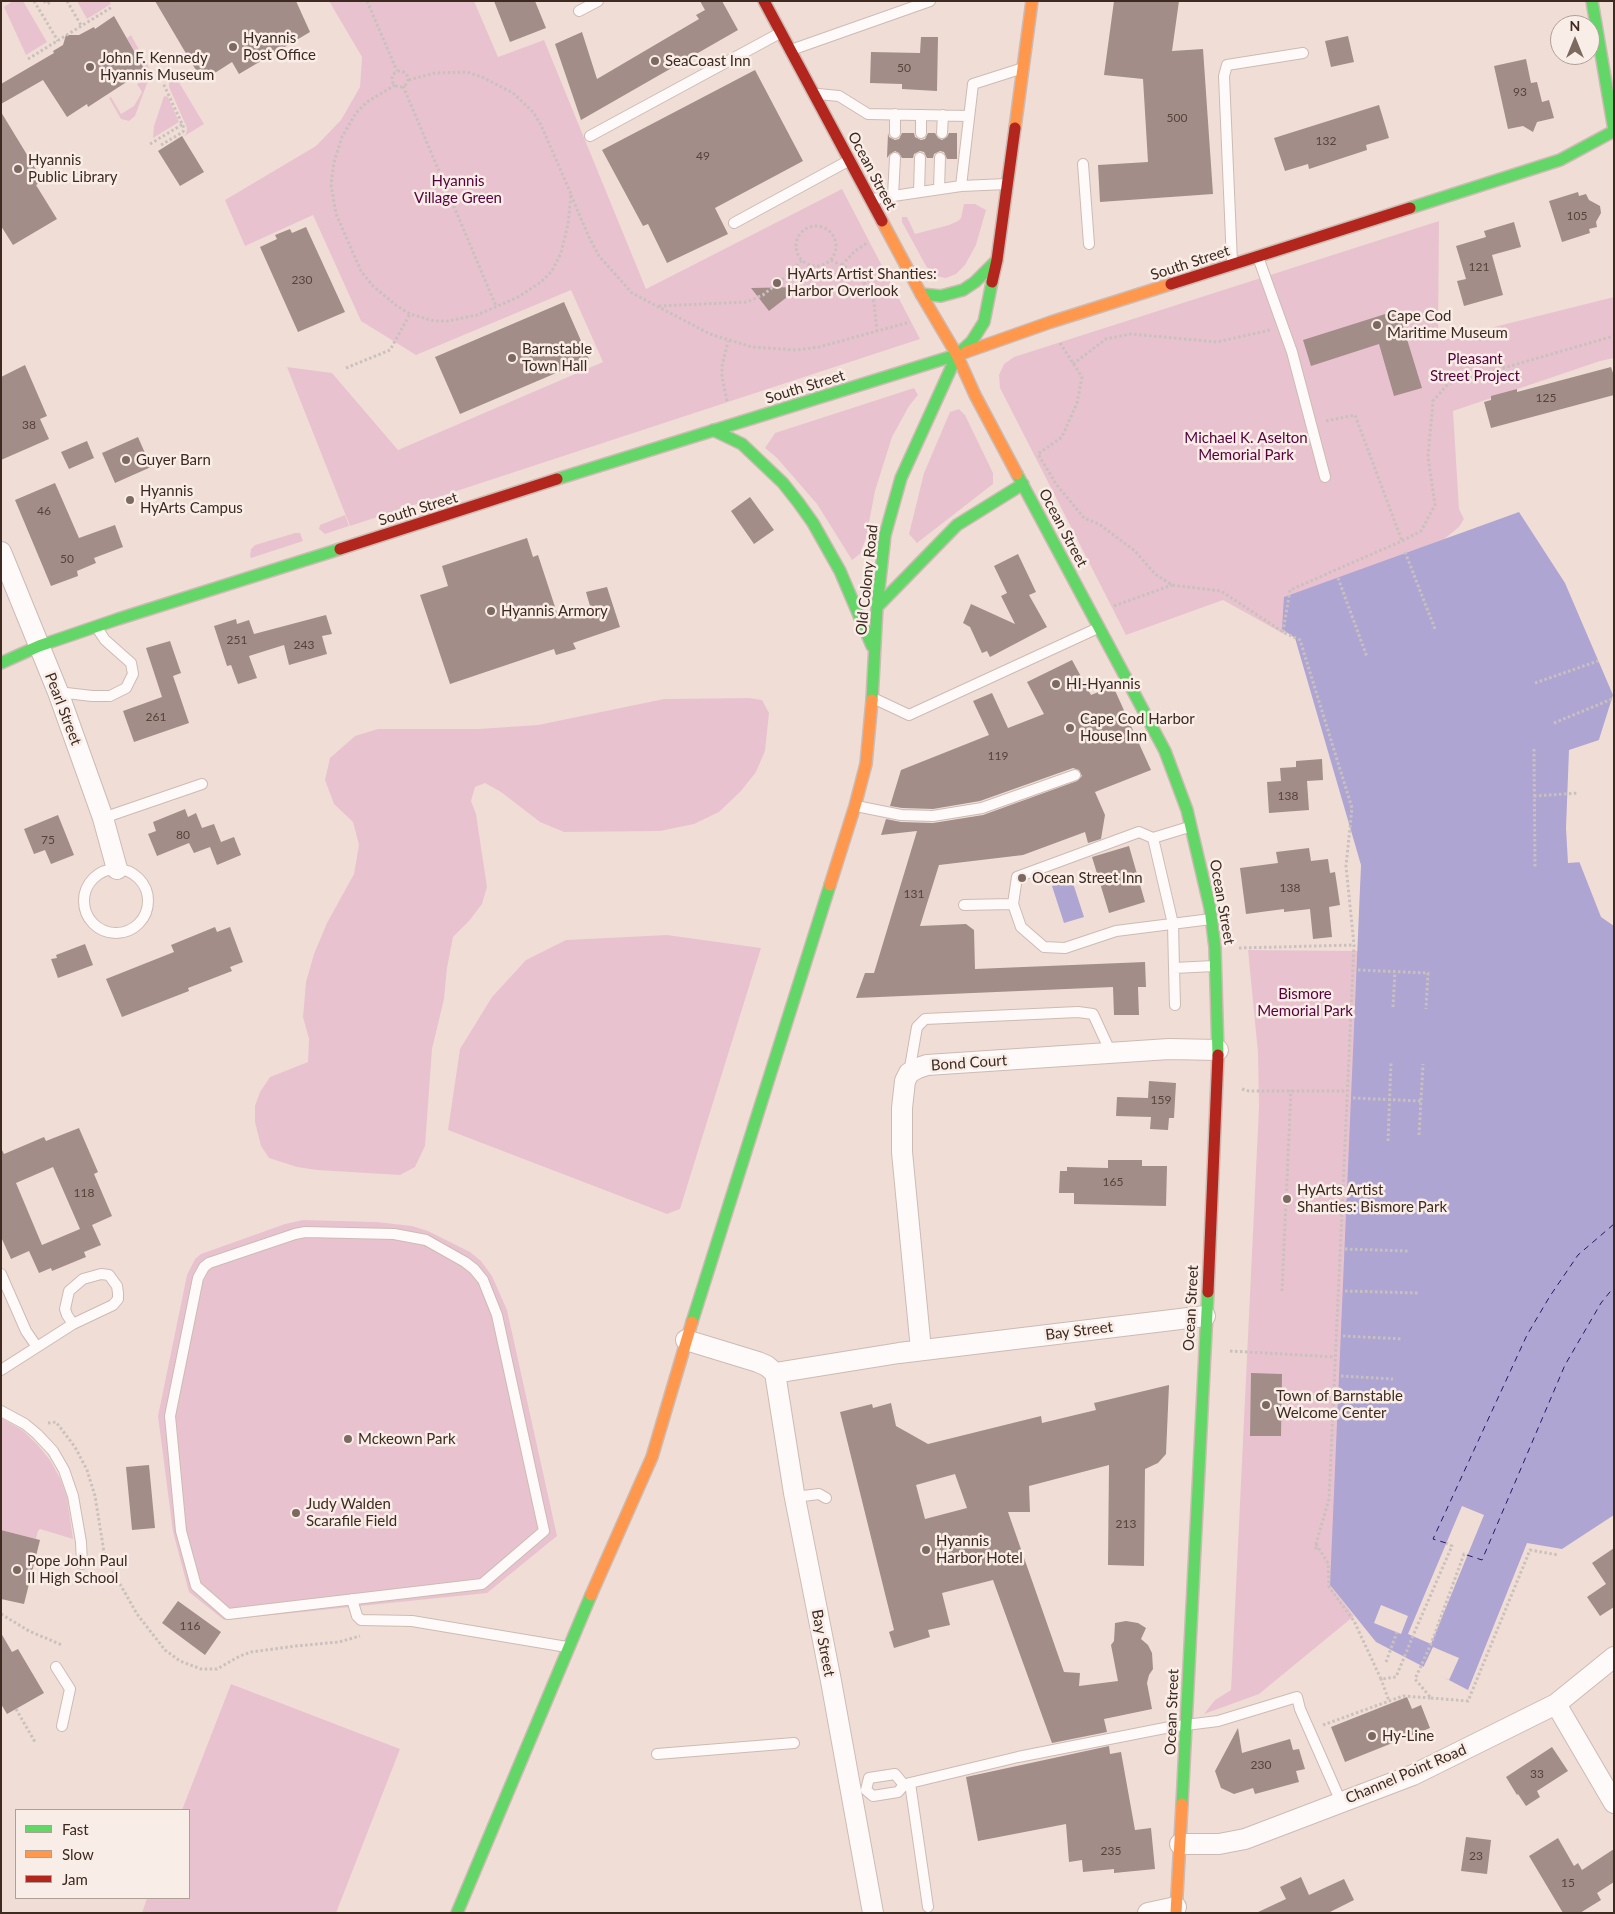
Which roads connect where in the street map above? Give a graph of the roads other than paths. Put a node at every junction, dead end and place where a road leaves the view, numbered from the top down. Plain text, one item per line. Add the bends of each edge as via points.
1 (598, 1) edge
2 (764, 1) edge
3 (930, 1) edge
4 (1032, 1) edge
5 (1592, 1) edge
6 (578, 11) dead end
7 (781, 33) junction
8 (790, 50) junction
9 (1303, 53) dead end
10 (1024, 68) junction
11 (815, 93) junction
12 (895, 114) junction
13 (921, 115) junction
14 (943, 115) junction
15 (969, 116) junction
16 (1614, 131) edge
17 (894, 133) dead end
18 (921, 133) dead end
19 (942, 133) dead end
20 (590, 136) dead end
21 (894, 158) dead end
22 (920, 158) dead end
23 (940, 158) dead end
24 (849, 160) junction
25 (1083, 164) dead end
26 (1008, 184) junction
27 (961, 186) junction
28 (939, 189) junction
29 (919, 192) junction
30 (893, 196) junction
31 (870, 200) junction
32 (734, 223) dead end
33 (1089, 244) dead end
34 (1258, 257) junction
35 (997, 260) junction
36 (1232, 265) junction
37 (921, 294) junction
38 (957, 355) junction
39 (712, 430) junction
40 (1325, 477) dead end
41 (1023, 484) junction
42 (1, 552) edge
43 (877, 607) junction
44 (95, 627) junction
45 (1099, 627) junction
46 (39, 646) junction
47 (875, 653) junction
48 (1, 663) edge
49 (58, 692) junction
50 (873, 698) junction
51 (1075, 775) dead end
52 (202, 784) dead end
53 (855, 806) junction
54 (103, 818) junction
55 (1192, 826) junction
56 (1153, 838) junction
57 (117, 869) junction
58 (1013, 904) junction
59 (964, 905) dead end
60 (1212, 919) junction
61 (1173, 924) junction
62 (1216, 966) junction
63 (1174, 968) junction
64 (1175, 1006) dead end
65 (1218, 1050) junction
66 (1111, 1053) junction
67 (909, 1073) junction
68 (1, 1274) edge
69 (1205, 1316) junction
70 (73, 1324) junction
71 (686, 1340) junction
72 (37, 1347) junction
73 (921, 1350) junction
74 (1, 1370) edge
75 (775, 1373) junction
76 (1, 1411) edge
77 (794, 1496) junction
78 (826, 1498) dead end
79 (82, 1564) dead end
80 (352, 1599) junction
81 (568, 1647) junction
82 (1614, 1657) edge
83 (56, 1666) dead end
84 (1556, 1704) junction
85 (1187, 1725) junction
86 (62, 1726) dead end
87 (794, 1743) dead end
88 (657, 1754) dead end
89 (907, 1784) junction
90 (858, 1791) junction
91 (1341, 1802) junction
92 (1614, 1803) edge
93 (1180, 1844) junction
94 (928, 1907) dead end
95 (1176, 1910) edge
96 (456, 1913) edge
97 (872, 1913) edge
98 (1148, 1913) edge

1 - 6 lane
2 - 7 main road, Ocean Street
3 - 8 lane
4 - 10 main road, Old Colony Road
5 - 16 main road via 1602,37
7 - 8 main road, Ocean Street
7 - 20 lane
8 - 11 main road, Ocean Street
9 - 36 lane via 1227,66 1224,76
10 - 15 lane via 973,84
10 - 26 main road, Old Colony Road
11 - 12 lane via 839,96 868,114
11 - 24 main road, Ocean Street
12 - 13 lane
12 - 17 lane
13 - 14 lane
13 - 18 lane
14 - 15 lane
14 - 19 lane
15 - 27 lane
16 - 34 main road, South Street via 1560,160
21 - 30 lane
22 - 29 lane
23 - 28 lane
24 - 31 main road, Ocean Street
24 - 32 lane
25 - 33 lane
26 - 27 lane
26 - 35 main road, Old Colony Road
27 - 28 lane
28 - 29 lane
29 - 30 lane
30 - 31 lane
31 - 37 main road, Ocean Street
34 - 36 main road, South Street
34 - 40 lane via 1292,352
35 - 37 main road via 963,290 941,296
35 - 38 main road, Old Colony Road via 984,322 972,341
36 - 38 main road, South Street
37 - 38 main road, Ocean Street
38 - 39 main road, South Street
38 - 41 main road, Ocean Street
38 - 43 main road, Old Colony Road via 900,478 885,535
39 - 44 main road, South Street
39 - 47 main road via 742,444 765,464 798,502 840,571
41 - 43 main road via 957,525
41 - 45 main road, Ocean Street
42 - 46 street, Pearl Street
43 - 47 main road, Old Colony Road
44 - 46 main road, South Street
44 - 49 lane via 131,663 132,674 126,688 110,696
45 - 50 lane via 909,715
45 - 55 main road, Ocean Street via 1165,751
46 - 48 main road, South Street
46 - 49 street, Pearl Street
47 - 50 main road, Old Colony Road
49 - 54 street, Pearl Street
50 - 53 main road, Old Colony Road via 866,764
51 - 53 lane via 982,808 933,816 901,816
52 - 54 lane
53 - 71 main road, Old Colony Road
54 - 57 street, Pearl Street
55 - 56 lane
55 - 60 main road, Ocean Street
56 - 58 lane via 1139,832 1017,876
56 - 61 lane
57 - 57 lane via 107,870 94,878 84,901 90,920 97,927 117,933 138,926 148,907 148,896 138,877
58 - 59 lane
58 - 61 lane via 1022,927 1044,947 1065,948 1116,931
60 - 61 lane
60 - 62 main road, Ocean Street
61 - 63 lane
62 - 63 lane
62 - 65 main road, Ocean Street
63 - 64 lane
65 - 66 street, Bond Court
65 - 69 main road, Ocean Street
66 - 67 street, Bond Court via 927,1065
66 - 67 lane via 1093,1014 925,1019 917,1027
67 - 73 street via 902,1108 902,1152
68 - 72 lane via 26,1331
69 - 73 street, Bay Street
69 - 85 main road, Ocean Street
70 - 70 lane via 116,1303 117,1286 109,1275 83,1279 68,1291 65,1309
70 - 72 lane
71 - 75 street via 758,1362
71 - 81 main road, Old Colony Road via 652,1457
72 - 74 lane
73 - 75 street, Bay Street
75 - 77 street, Bay Street
76 - 79 lane via 26,1424 37,1434 53,1452 68,1479 81,1542
77 - 78 lane via 819,1494
77 - 90 street, Bay Street via 833,1691
80 - 80 lane via 482,1584 544,1531 497,1315 483,1280 465,1262 426,1240 394,1234 305,1232 208,1263 198,1278 170,1416 181,1531 196,1586 228,1614
80 - 81 lane via 361,1620 412,1621
81 - 96 main road, Old Colony Road
82 - 84 street, Channel Point Road
83 - 86 lane via 70,1689
84 - 91 street, Channel Point Road via 1413,1775
84 - 92 street
85 - 89 lane via 1018,1757
85 - 91 lane via 1218,1721 1297,1697
85 - 93 main road, Ocean Street
87 - 88 lane
89 - 90 lane via 898,1792 881,1795
89 - 90 lane via 894,1774 869,1778
89 - 94 lane
90 - 97 street, Bay Street
91 - 93 street, Channel Point Road via 1232,1842
93 - 95 main road, Ocean Street
95 - 98 street

